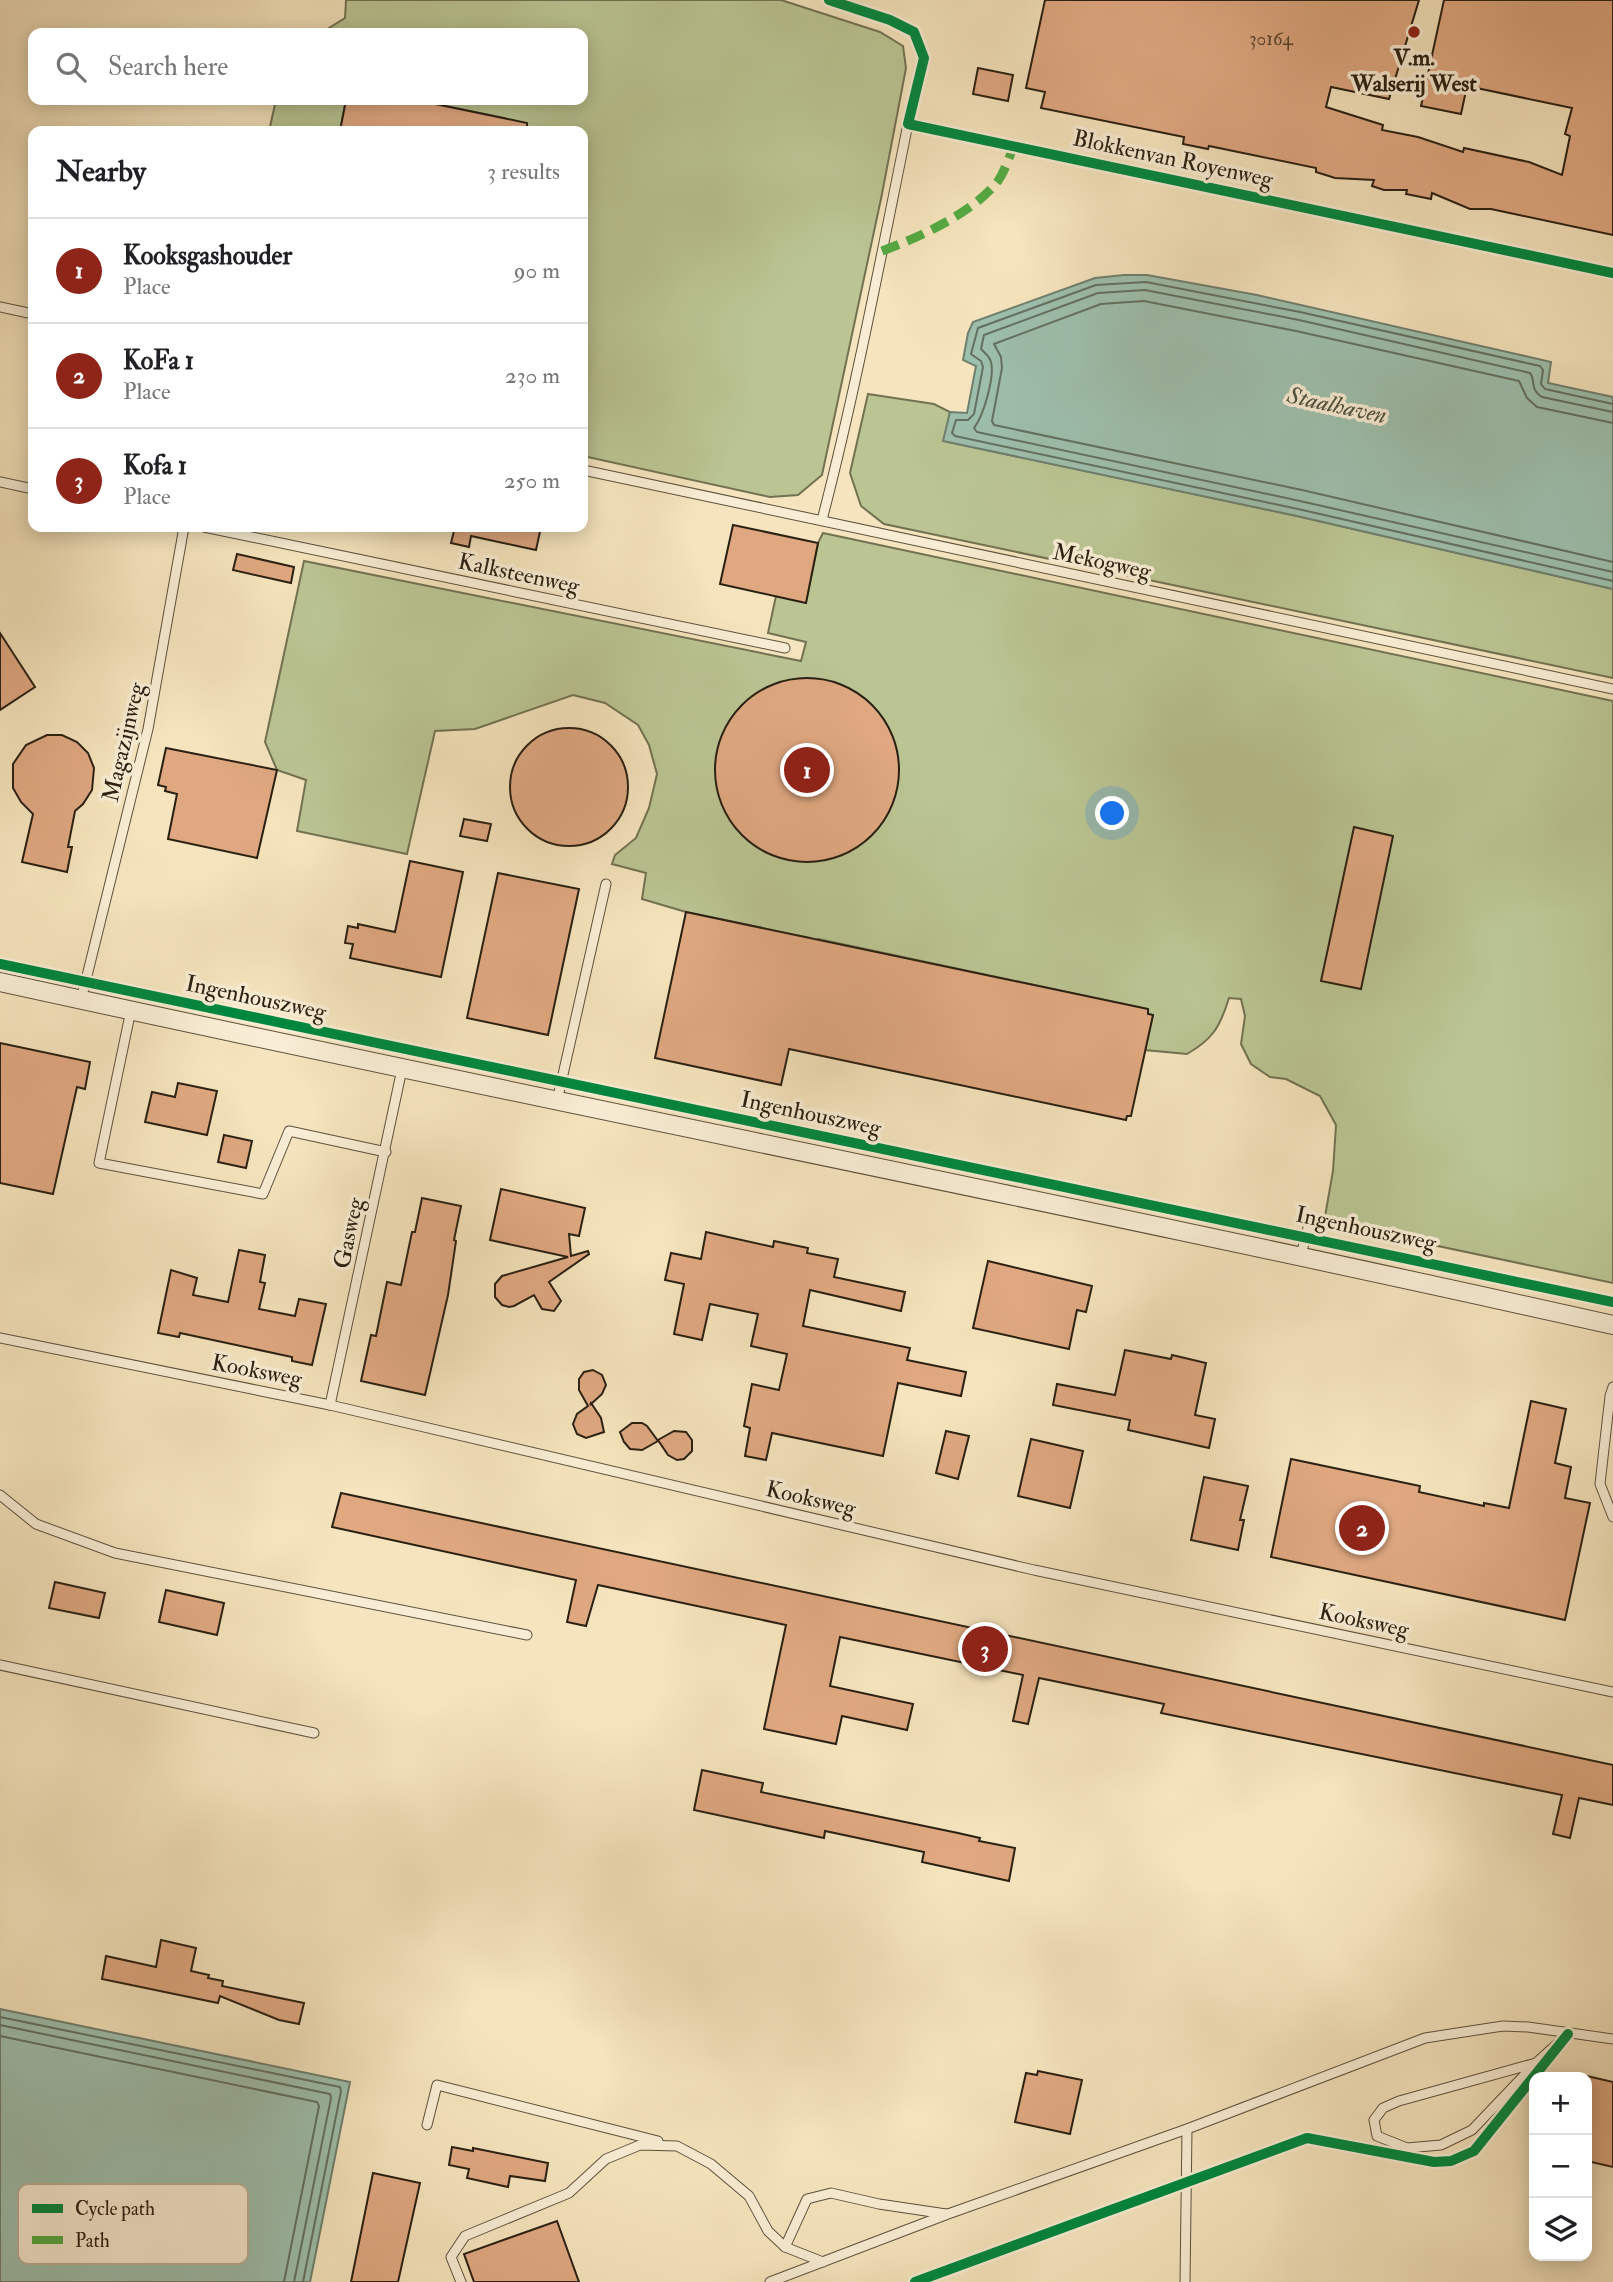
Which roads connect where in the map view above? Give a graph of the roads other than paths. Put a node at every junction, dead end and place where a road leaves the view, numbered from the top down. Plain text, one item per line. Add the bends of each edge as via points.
1 (829, 0) edge
2 (908, 124) junction
3 (1613, 273) edge
4 (0, 307) edge
5 (28, 313) edge
6 (588, 471) edge
7 (0, 482) edge
8 (28, 488) edge
9 (822, 520) junction
10 (183, 532) edge
11 (228, 532) edge
12 (785, 649) dead end
13 (1613, 690) edge
14 (606, 884) dead end
15 (0, 982) edge
16 (81, 1000) junction
17 (131, 1010) junction
18 (402, 1069) junction
19 (557, 1101) junction
20 (386, 1152) junction
21 (1309, 1224) dead end
22 (1301, 1255) junction
23 (1613, 1325) edge
24 (0, 1338) edge
25 (1613, 1387) edge
26 (330, 1405) junction
27 (0, 1495) edge
28 (1613, 1517) edge
29 (527, 1635) dead end
30 (0, 1665) edge
31 (1613, 1692) edge
32 (314, 1733) dead end
33 (1569, 2034) junction
34 (1613, 2039) edge
35 (1536, 2063) junction
36 (427, 2125) dead end
37 (1187, 2129) junction
38 (677, 2146) junction
39 (948, 2214) junction
40 (785, 2247) junction
41 (823, 2262) junction
42 (461, 2282) edge
43 (770, 2282) edge
44 (1185, 2282) edge

1 - 2 lane via 914,32 925,58
2 - 3 lane, Blokkenvan Royenweg
2 - 9 lane
4 - 5 lane
6 - 9 lane, Mekogweg
7 - 8 lane
9 - 13 lane, Mekogweg
10 - 16 lane, Magazijnweg via 148,729
11 - 12 lane, Kalksteenweg
14 - 19 lane
15 - 16 street, Ingenhouszweg
16 - 17 street, Ingenhouszweg
17 - 18 street, Ingenhouszweg
17 - 20 lane via 99,1163 263,1194 289,1131
18 - 19 street, Ingenhouszweg
18 - 20 lane, Gasweg
19 - 22 street, Ingenhouszweg
20 - 26 lane, Gasweg
21 - 22 lane
22 - 23 street, Ingenhouszweg
24 - 26 lane, Kooksweg
25 - 28 lane via 1600,1484
26 - 31 lane, Kooksweg via 1034,1570
27 - 29 lane via 36,1524 115,1553
30 - 32 lane
33 - 34 lane
33 - 35 lane
33 - 37 lane via 1503,2026 1425,2038
35 - 35 lane via 1472,2130 1441,2145 1407,2148 1377,2136 1374,2120 1383,2108
36 - 38 lane via 437,2085
37 - 39 lane
37 - 44 lane
38 - 40 lane via 711,2164 750,2196 768,2231
38 - 42 lane via 640,2145 606,2159 569,2193 465,2236 451,2257
39 - 40 lane via 831,2193 807,2199
39 - 41 lane
40 - 41 lane
41 - 43 lane

